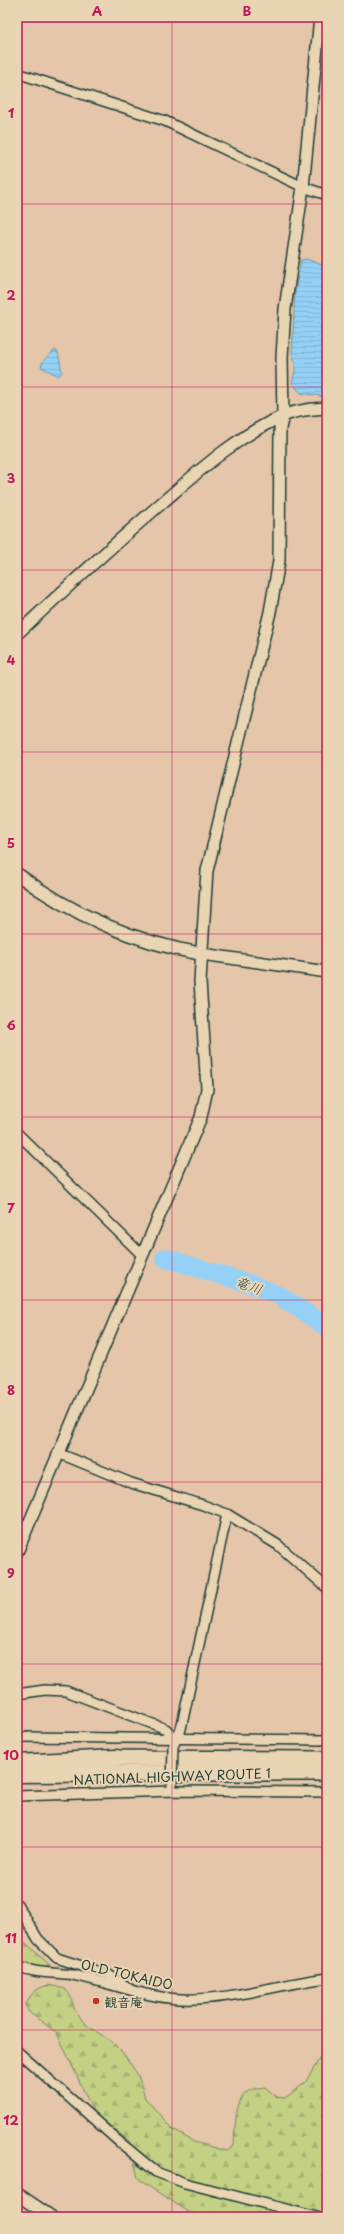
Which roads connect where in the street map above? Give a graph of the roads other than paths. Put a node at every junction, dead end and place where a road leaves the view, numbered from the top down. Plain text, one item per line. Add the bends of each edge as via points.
1 (320, 17) edge
2 (17, 73) edge
3 (303, 187) junction
4 (327, 195) edge
5 (327, 408) edge
6 (283, 416) junction
7 (17, 634) edge
8 (17, 874) edge
9 (202, 954) junction
10 (327, 972) edge
11 (17, 1133) edge
12 (142, 1255) junction
13 (58, 1453) junction
14 (227, 1514) junction
15 (17, 1552) edge
16 (327, 1588) edge
17 (17, 1694) edge
18 (17, 1737) edge
19 (327, 1740) edge
20 (174, 1743) junction
21 (17, 1757) edge
22 (116, 1758) junction
23 (327, 1759) edge
24 (17, 1763) edge
25 (197, 1773) junction
26 (327, 1773) edge
27 (17, 1774) edge
28 (17, 1782) edge
29 (173, 1788) junction
30 (327, 1792) edge
31 (17, 1796) edge
32 (17, 1904) edge
33 (17, 1966) edge
34 (327, 1978) edge
35 (130, 1989) junction
36 (17, 2051) edge
37 (17, 2194) edge
38 (51, 2217) edge
39 (317, 2217) edge

1 - 3 street
2 - 3 street via 165,121
3 - 4 street
3 - 6 street via 285,309 282,357
5 - 6 street via 302,410
6 - 7 street via 215,456
6 - 9 street via 280,428 279,561 270,612 207,871
8 - 9 main road via 52,899 104,926 148,942
9 - 10 street
9 - 12 street via 200,982 206,1101
11 - 12 street
12 - 13 street
13 - 14 street via 131,1483 203,1504
13 - 15 street
14 - 16 street via 278,1545
14 - 20 street via 181,1729
17 - 20 street via 45,1690 66,1691 166,1729
18 - 20 street
19 - 20 street
20 - 29 street, bridge
21 - 22 highway, NATIONAL HIGHWAY ROUTE 1
22 - 23 highway, NATIONAL HIGHWAY ROUTE 1
22 - 24 highway
25 - 26 highway, NATIONAL HIGHWAY ROUTE 1
25 - 27 highway
25 - 28 highway, NATIONAL HIGHWAY ROUTE 1
29 - 30 street
29 - 31 street
32 - 35 street via 38,1939 57,1958 109,1975
33 - 35 street, OLD TOKAIDO via 36,1973 72,1975
34 - 35 street, OLD TOKAIDO via 197,1999 157,1996
36 - 39 street via 156,2172 185,2183
37 - 38 main road

